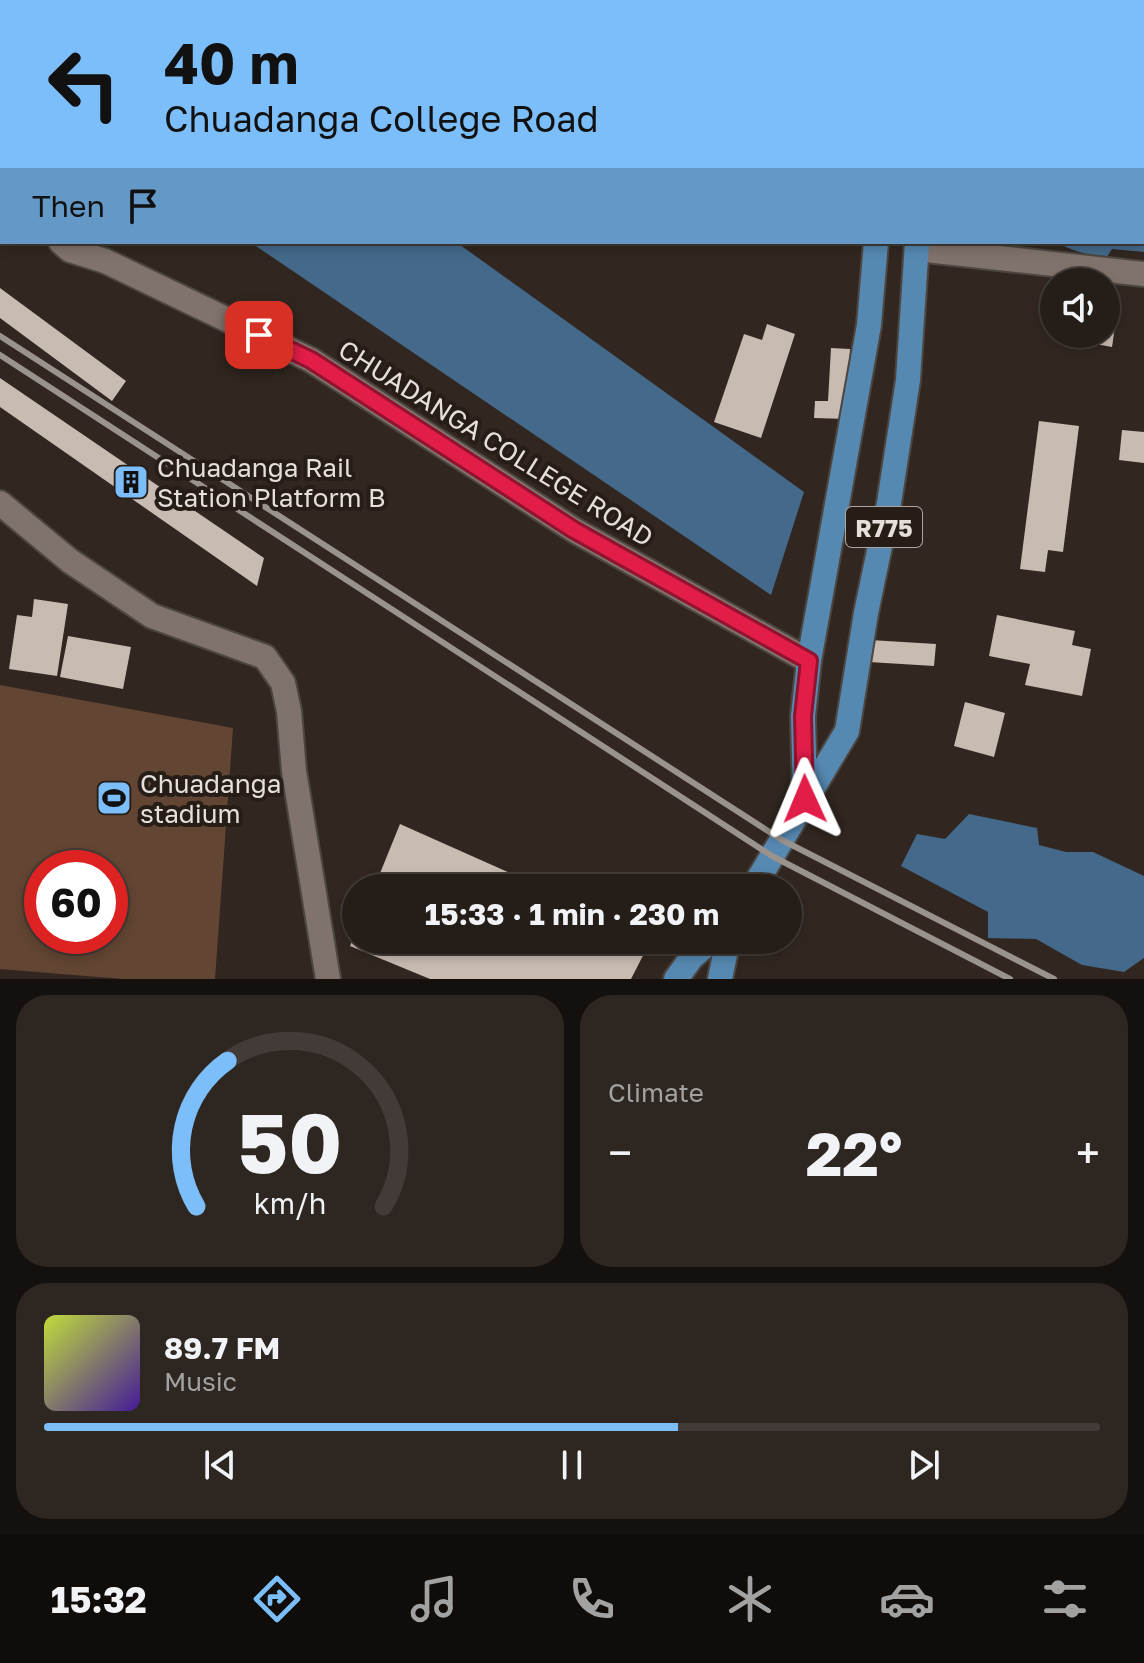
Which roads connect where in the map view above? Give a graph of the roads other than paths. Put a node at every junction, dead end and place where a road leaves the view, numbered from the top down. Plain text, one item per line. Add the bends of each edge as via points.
1 (63, 244) edge
2 (876, 244) edge
3 (917, 246) edge
4 (1144, 274) edge
5 (0, 503) edge
6 (809, 661) junction
7 (805, 799) junction
8 (761, 874) edge
9 (696, 954) edge
10 (725, 954) edge
11 (328, 979) edge
12 (676, 979) edge
13 (720, 979) edge

1 - 6 street, CHUADANGA COLLEGE ROAD via 311,360 574,530
2 - 6 main road, R775 via 869,325
3 - 4 street
3 - 7 main road, R775 via 908,380 847,731
5 - 11 street via 70,561 152,616 265,657 283,683
6 - 7 main road, R775 via 803,716
7 - 8 main road, R775
9 - 12 main road
10 - 13 main road

